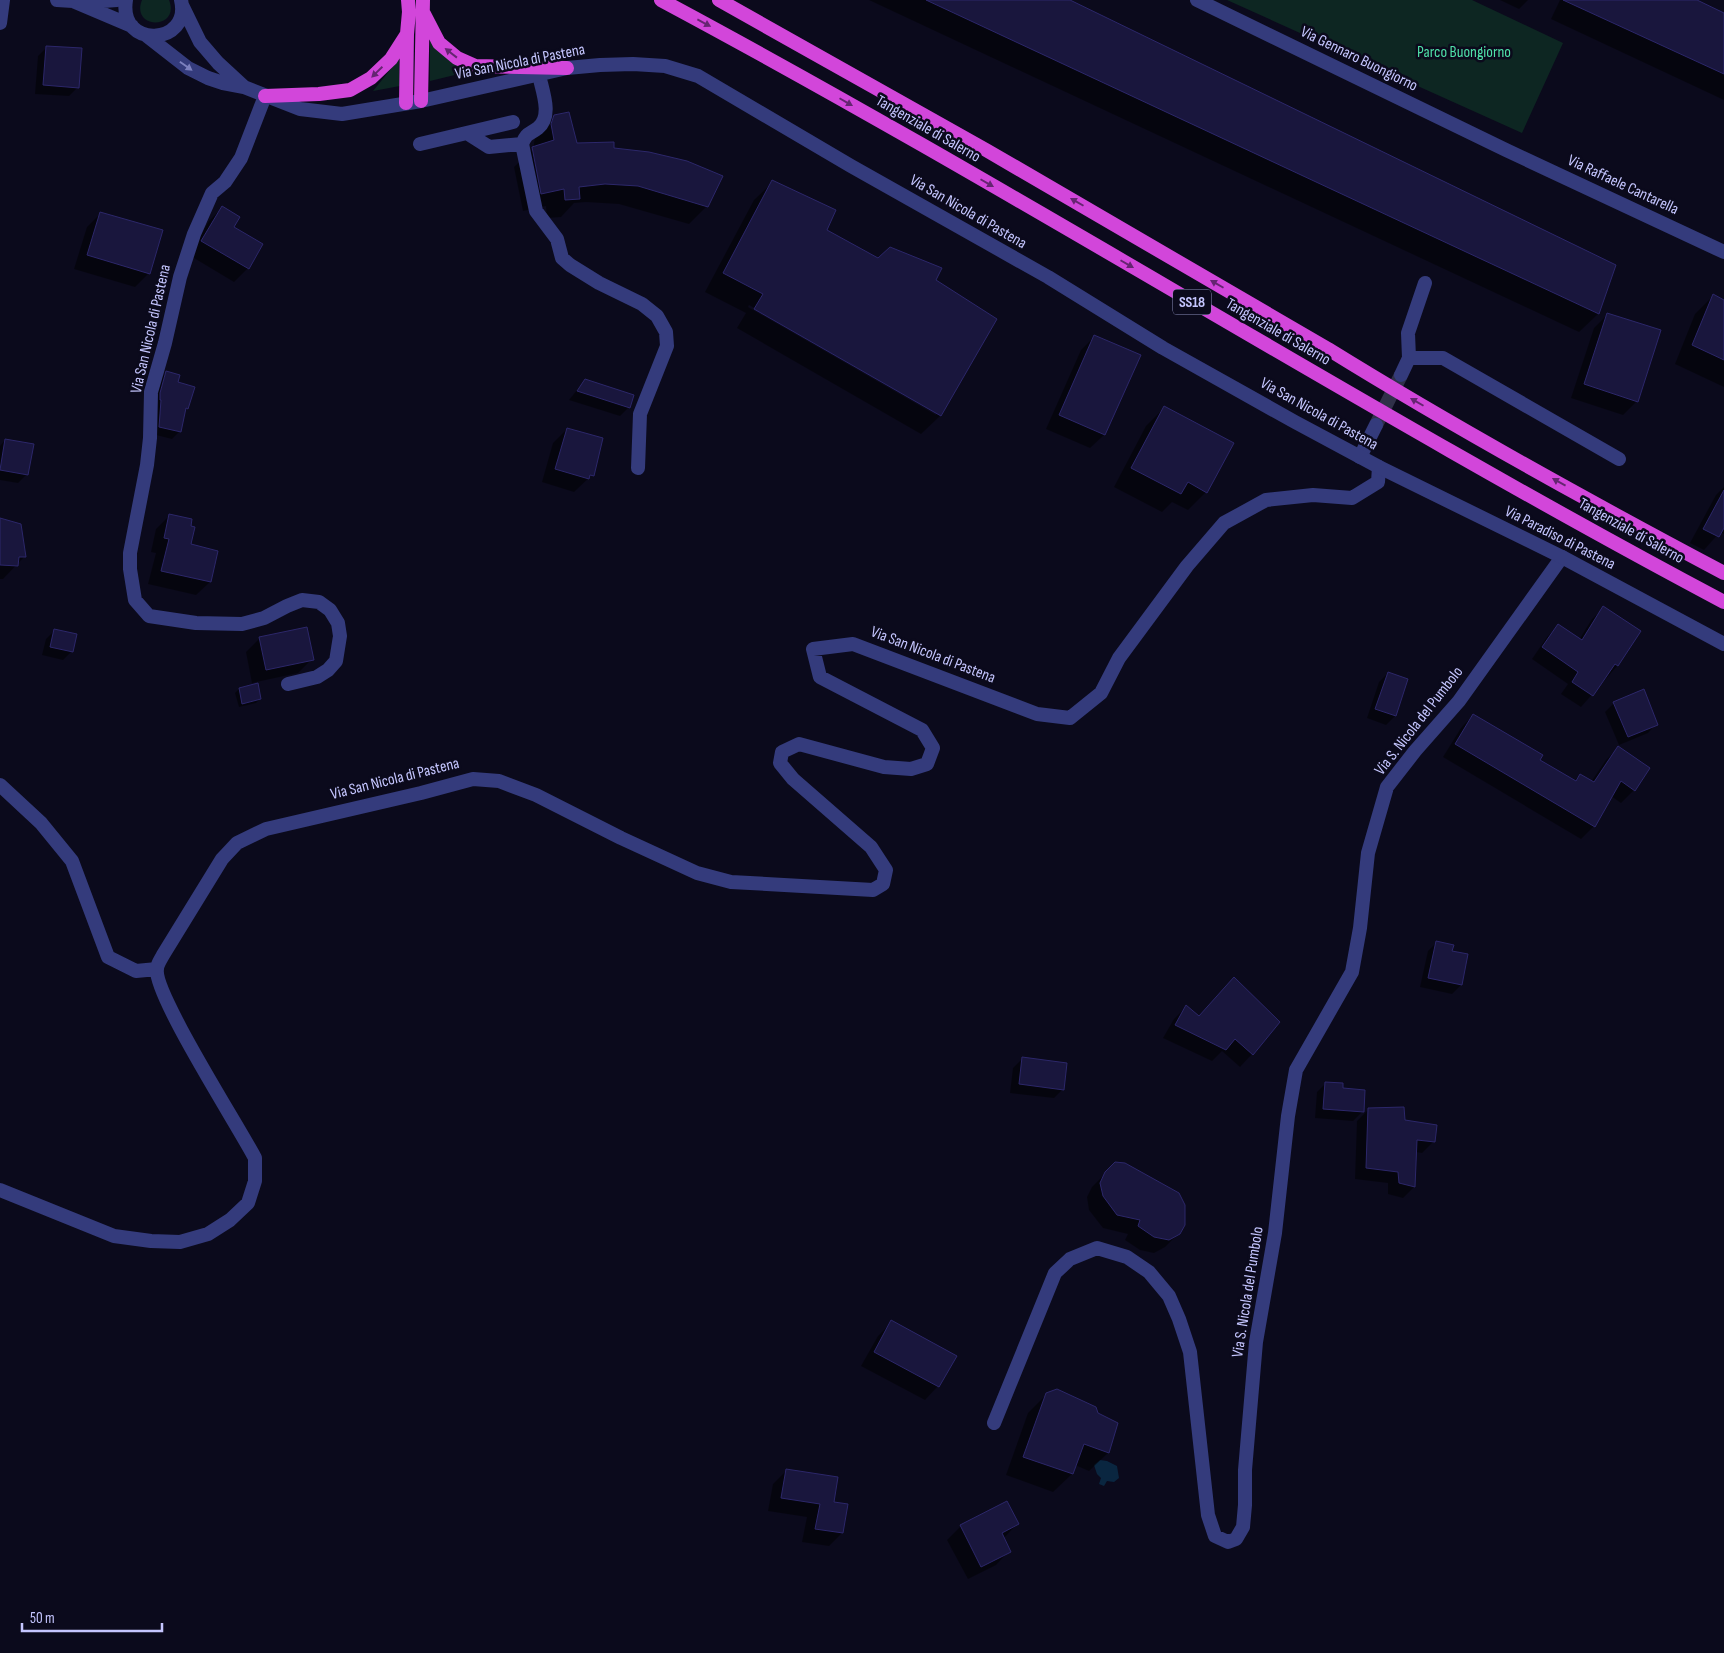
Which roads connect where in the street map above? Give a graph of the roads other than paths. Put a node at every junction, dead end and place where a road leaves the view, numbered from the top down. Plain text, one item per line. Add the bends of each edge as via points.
1 (3, 0) edge
2 (56, 0) edge
3 (117, 0) edge
4 (126, 0) edge
5 (408, 0) edge
6 (661, 0) edge
7 (719, 0) edge
8 (1197, 0) edge
9 (73, 2) junction
10 (182, 2) edge
11 (423, 7) edge
12 (0, 23) edge
13 (132, 26) junction
14 (407, 34) junction
15 (147, 36) junction
16 (567, 68) junction
17 (539, 75) junction
18 (244, 88) junction
19 (265, 96) junction
20 (421, 101) junction
21 (406, 103) junction
22 (512, 122) dead end
23 (467, 133) junction
24 (420, 144) dead end
25 (522, 144) junction
26 (1506, 150) joint
27 (1724, 252) edge
28 (1425, 283) dead end
29 (1409, 358) junction
30 (1401, 375) tunnel mouth
31 (1376, 425) tunnel mouth
32 (1360, 457) junction
33 (1619, 459) dead end
34 (1379, 467) junction
35 (638, 468) dead end
36 (1562, 557) junction
37 (1724, 573) edge
38 (1724, 602) edge
39 (1724, 644) edge
40 (288, 684) dead end
41 (0, 784) edge
42 (157, 969) junction
43 (0, 1190) edge
44 (994, 1423) dead end

1 - 12 street
2 - 9 street
3 - 9 street
4 - 13 street via 126,15
5 - 14 highway
6 -> 38 highway, Tangenziale di Salerno / SS18 via 766,56 1388,415
37 -> 7 highway, Tangenziale di Salerno / SS18 via 1417,402 1002,159
8 - 26 street, Via Gennaro Buongiorno
9 - 13 street, Via San Nicola di Pastena
10 - 15 street via 176,26 163,35
10 - 18 street, Via San Nicola di Pastena via 200,42
16 -> 11 highway via 496,68 476,66 457,58 439,44
11 - 20 highway
13 - 15 street, Via San Nicola di Pastena
14 -> 19 highway via 391,59 371,78 350,90
14 - 21 highway
15 -> 18 street, Via San Nicola di Pastena via 188,68 224,84
16 - 17 street, Via San Nicola di Pastena
16 - 32 street, Via San Nicola di Pastena via 633,64 666,66 698,76 1048,277 1163,348
17 - 20 street, Via San Nicola di Pastena
17 - 25 street via 546,117 539,127 526,134
18 - 19 street, Via San Nicola di Pastena
19 - 21 street, Via San Nicola di Pastena via 300,109 342,114
19 - 40 street, Via San Nicola di Pastena via 241,158 225,182 212,193 180,277 150,392 147,465 130,569 135,600 149,616 196,623 242,624 264,618 302,600 319,602 330,610 338,622 340,636 336,661 317,677
20 - 21 street, Via San Nicola di Pastena
22 - 23 street
23 - 24 street
23 - 25 street via 489,146
25 - 35 street via 536,211 557,239 562,258 599,283 642,304 657,316 666,332 667,346 640,414
26 - 27 street, Via Raffaele Cantarella
28 - 29 street via 1408,333
29 - 30 street
29 - 33 street via 1443,358
31 - 32 street
32 - 34 street, Via San Nicola di Pastena
34 - 36 street, Via Paradiso di Pastena
34 - 42 street, Via San Nicola di Pastena via 1378,482 1352,498 1313,495 1266,500 1224,523 1187,566 1119,658 1101,692 1070,718 1037,714 852,644 813,649 820,677 922,730 933,748 927,764 912,769 884,767 799,744 782,752 780,763 793,779 871,847 886,870 883,884 873,890 722,880 697,873 536,795 499,781 473,779 266,829 237,843 222,859 162,955
36 - 39 street, Via Paradiso di Pastena
36 - 44 street, Via S. Nicola del Pumbolo via 1459,701 1387,787 1368,854 1352,972 1296,1070 1276,1233 1256,1342 1245,1470 1246,1505 1243,1527 1236,1539 1228,1542 1215,1536 1208,1515 1190,1352 1179,1318 1169,1296 1149,1272 1127,1258 1097,1248 1070,1259 1055,1273
41 - 42 street via 41,822 72,861 108,957 136,970
42 - 43 street via 159,983 182,1030 255,1158 255,1181 248,1203 208,1234 180,1242 151,1241 114,1236

